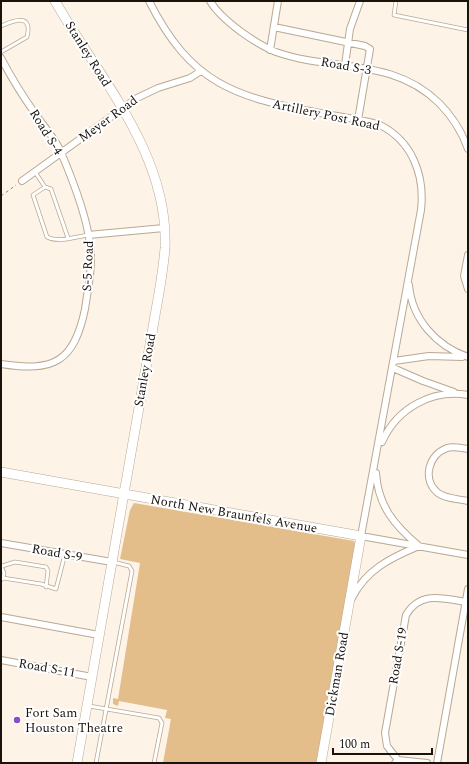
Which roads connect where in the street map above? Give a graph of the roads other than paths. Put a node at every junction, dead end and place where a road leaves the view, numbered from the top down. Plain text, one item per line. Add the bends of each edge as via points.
1 (55, 1) edge
2 (149, 1) edge
3 (210, 1) edge
4 (278, 1) edge
5 (360, 1) edge
6 (396, 1) edge
7 (1, 26) edge
8 (274, 27) junction
9 (468, 30) edge
10 (348, 42) junction
11 (270, 50) junction
12 (1, 52) edge
13 (1, 58) edge
14 (345, 65) junction
15 (367, 69) junction
16 (201, 71) junction
17 (122, 109) junction
18 (358, 120) junction
19 (468, 149) edge
20 (61, 154) junction
21 (35, 172) junction
22 (22, 181) road end
23 (44, 187) junction
24 (164, 228) junction
25 (88, 234) junction
26 (68, 238) junction
27 (468, 255) edge
28 (409, 278) junction
29 (468, 289) edge
30 (468, 357) edge
31 (394, 361) junction
32 (1, 364) edge
33 (393, 368) junction
34 (460, 394) junction
35 (468, 395) edge
36 (468, 449) edge
37 (378, 450) junction
38 (375, 464) junction
39 (1, 472) edge
40 (123, 494) junction
41 (468, 501) edge
42 (361, 536) junction
43 (1, 543) edge
44 (419, 546) junction
45 (65, 554) junction
46 (468, 555) edge
47 (112, 562) junction
48 (2, 566) edge
49 (2, 579) edge
50 (46, 587) junction
51 (468, 589) edge
52 (466, 602) junction
53 (349, 609) junction
54 (1, 617) edge
55 (99, 635) junction
56 (1, 660) edge
57 (92, 676) junction
58 (87, 705) junction
59 (106, 708) junction
60 (396, 761) edge
61 (77, 763) edge
62 (96, 763) edge
63 (154, 763) edge
64 (321, 763) edge
65 (427, 763) edge
66 (437, 763) edge

1 - 17 street, Stanley Road
2 - 16 street, Artillery Post Road via 172,38
3 - 11 street, Road S-3 via 223,18
4 - 8 street
5 - 10 street
6 - 9 lane via 394,15
7 - 12 lane via 19,19 24,20 28,32 26,37
8 - 10 street
8 - 11 street
10 - 14 street
10 - 15 street via 370,49
11 - 14 street, Road S-3
13 - 20 street, Road S-4 via 18,90
14 - 15 street, Road S-3
15 - 18 street
15 - 19 street, Road S-3 via 402,77 422,89 453,119
16 - 17 street, Meyer Road via 190,78 142,95
16 - 18 street, Artillery Post Road via 231,90 268,103
17 - 20 street, Meyer Road
17 - 24 street, Stanley Road via 137,134 156,182
18 - 28 street, Artillery Post Road via 380,125 396,135 410,151 418,170 422,201
20 - 21 street, Meyer Road
20 - 25 street, Road S-4
21 - 22 street, Meyer Road
21 - 23 lane
23 - 26 lane via 51,189
23 - 26 lane via 33,196 47,237 52,240
24 - 25 street, S-5 Road
24 - 40 street, Stanley Road via 163,264
25 - 26 lane
25 - 32 street, S-5 Road via 91,258 87,296 82,324 72,347 62,357 46,366 26,368
27 - 29 street via 464,276
28 - 30 street via 412,298 422,322 445,346
28 - 31 street, Artillery Post Road
30 - 31 street via 448,356
31 - 33 street, Artillery Post Road
33 - 34 street
33 - 37 street, Artillery Post Road
34 - 35 street
34 - 37 street via 432,397 403,412 387,431
36 - 41 street via 448,448 436,454 430,463 428,473 431,484 439,493
37 - 38 street, Artillery Post Road
38 - 42 street, Artillery Post Road
38 - 44 street, Artillery Post Road via 378,489 386,512
39 - 40 street, North New Braunfels Avenue
40 - 42 street, North New Braunfels Avenue
40 - 47 street, Stanley Road
42 - 44 street, North New Braunfels Avenue
42 - 53 street, Dickman Road
43 - 45 street, Road S-9
44 - 46 street, North New Braunfels Avenue
44 - 53 street, Dickman Road via 376,568 359,586
45 - 47 street, Road S-9
45 - 50 lane via 56,589
47 - 55 street, Stanley Road
47 - 59 lane via 129,566 132,571
48 - 49 lane
48 - 50 lane via 15,562 46,567
49 - 50 lane via 41,584
51 - 52 street
52 - 60 street, Road S-19 via 423,598 411,605 406,615 385,733 387,746
52 - 66 street
53 - 64 street, Dickman Road
54 - 55 street
55 - 57 street, Stanley Road
56 - 57 street, Road S-11
57 - 58 street, Stanley Road
58 - 59 lane
58 - 61 street, Stanley Road
59 - 62 lane
59 - 63 lane via 159,718 162,723
60 - 65 street

